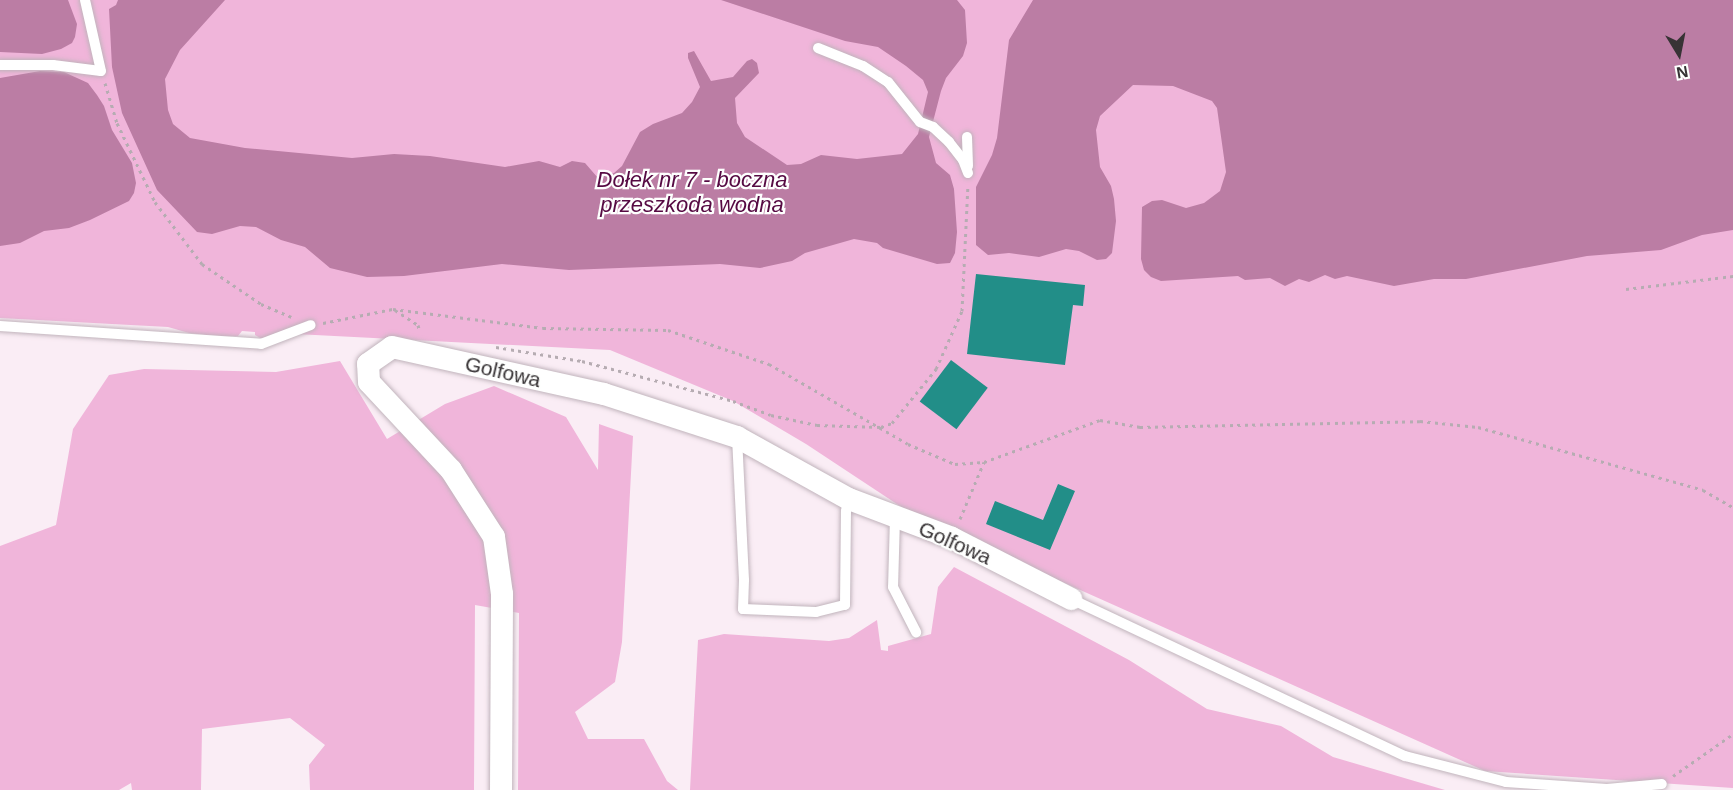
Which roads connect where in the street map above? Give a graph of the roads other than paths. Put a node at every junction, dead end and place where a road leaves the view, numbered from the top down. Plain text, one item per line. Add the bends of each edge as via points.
1 (85, 0) edge
2 (818, 48) dead end
3 (0, 64) edge
4 (967, 137) dead end
5 (311, 325) road end
6 (0, 326) edge
7 (737, 437) junction
8 (849, 499) junction
9 (895, 518) junction
10 (1071, 599) joint
11 (916, 632) dead end
12 (1662, 784) road end
13 (501, 790) edge

1 - 3 lane via 101,71
2 - 4 lane via 863,66 888,82 920,122 933,127 956,151 968,172
5 - 6 lane via 261,344
7 - 8 street, Golfowa
7 - 8 lane via 743,609 816,612 845,605
7 - 13 street, Golfowa via 604,394 392,347 368,364 369,382 451,470 494,537 502,594
8 - 9 street, Golfowa
9 - 10 street, Golfowa via 952,538
9 - 11 lane via 893,587
10 - 12 lane via 1405,756 1506,782 1607,789

